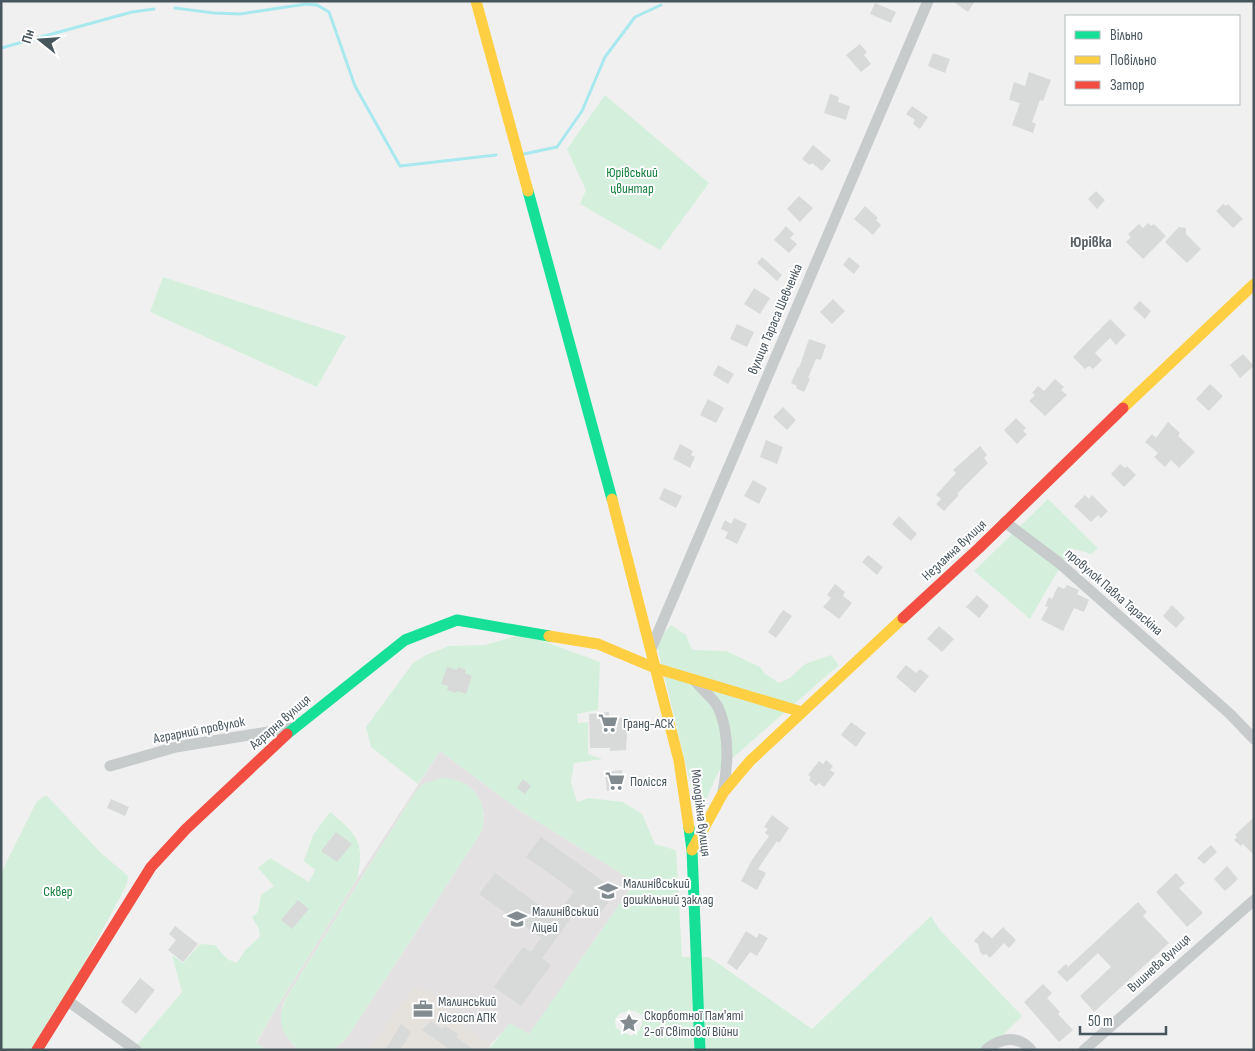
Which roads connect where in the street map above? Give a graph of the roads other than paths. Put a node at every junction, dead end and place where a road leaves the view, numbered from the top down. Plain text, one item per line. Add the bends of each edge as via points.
1 (476, 1) edge
2 (928, 1) edge
3 (1254, 284) edge
4 (1006, 522) junction
5 (651, 649) junction
6 (656, 668) junction
7 (694, 680) junction
8 (802, 712) junction
9 (294, 728) junction
10 (1254, 739) edge
11 (110, 766) dead end
12 (723, 793) junction
13 (692, 850) junction
14 (1254, 900) edge
15 (68, 1001) junction
16 (37, 1050) edge
17 (136, 1050) edge
18 (700, 1050) edge
19 (986, 1050) edge
20 (1031, 1050) edge
21 (1084, 1050) edge

1 - 5 street, Молодіжна вулиця
2 - 5 street, вулиця Тараса Шевченка
3 - 4 street, Незламна вулиця
4 - 8 street, Незламна вулиця
4 - 10 street, провулок Павла Тараскіна via 1058,562
5 - 6 street, Молодіжна вулиця
6 - 7 street, Аграрна вулиця
6 - 9 street, Аграрна вулиця via 598,644 457,620 405,640
6 - 13 street, Молодіжна вулиця via 679,762
7 - 8 street, Аграрна вулиця
7 - 12 street via 718,706 726,735 727,770
8 - 12 street, Незламна вулиця via 750,761
9 - 11 street, Аграрний провулок via 176,748
9 - 15 street, Аграрна вулиця via 186,829 151,867
12 - 13 street, Незламна вулиця
13 - 18 street, Молодіжна вулиця
14 - 21 street, Вишнева вулиця
15 - 16 street, Аграрна вулиця
15 - 17 street
19 - 20 street via 1006,1039 1020,1041

